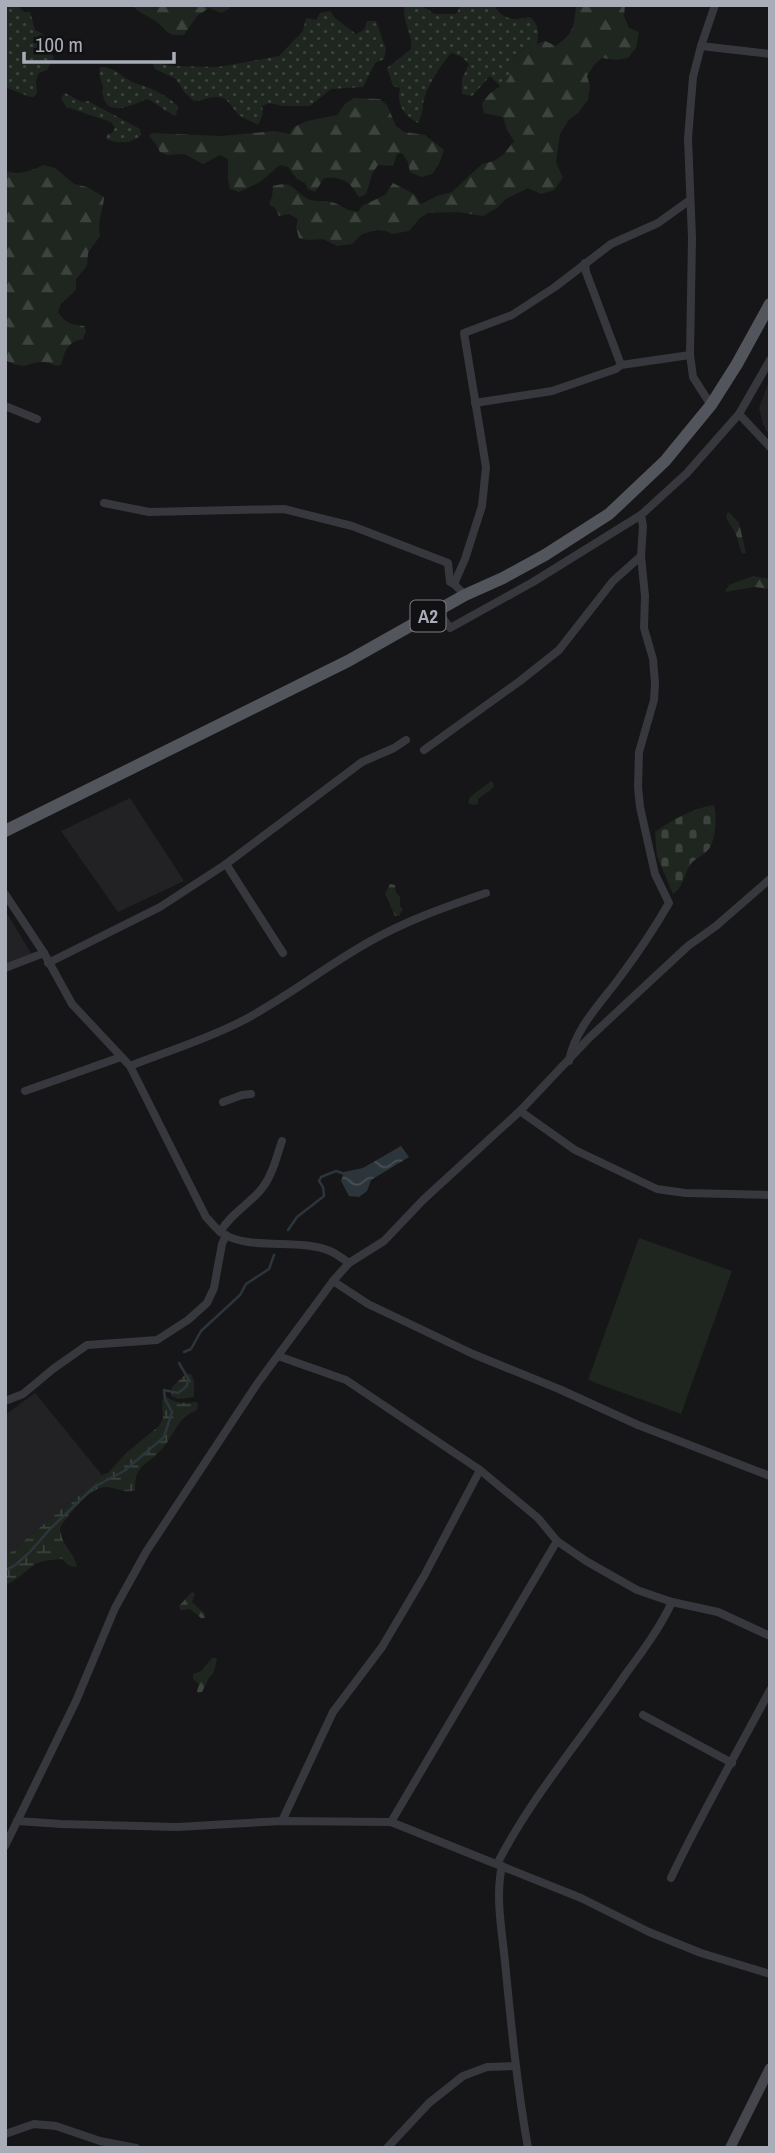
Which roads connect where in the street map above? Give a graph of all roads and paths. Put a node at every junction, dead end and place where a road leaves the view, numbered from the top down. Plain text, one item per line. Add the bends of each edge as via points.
1 (715, 5) edge
2 (701, 46) junction
3 (770, 54) edge
4 (690, 200) junction
5 (585, 263) junction
6 (770, 304) edge
7 (690, 355) junction
8 (770, 360) edge
9 (621, 365) junction
10 (475, 403) junction
11 (711, 405) junction
12 (5, 406) edge
13 (739, 414) junction
14 (37, 419) dead end
15 (770, 447) edge
16 (104, 503) dead end
17 (641, 515) junction
18 (641, 556) junction
19 (454, 584) junction
20 (465, 595) junction
21 (437, 610) junction
22 (406, 740) dead end
23 (424, 750) dead end
24 (5, 831) edge
25 (226, 864) junction
26 (770, 879) edge
27 (486, 893) dead end
28 (5, 894) edge
29 (44, 953) junction
30 (283, 953) dead end
31 (48, 963) junction
32 (5, 968) edge
33 (121, 1057) junction
34 (569, 1061) junction
35 (130, 1066) junction
36 (25, 1091) dead end
37 (251, 1094) dead end
38 (223, 1102) dead end
39 (520, 1111) junction
40 (282, 1141) dead end
41 (770, 1195) edge
42 (223, 1234) junction
43 (349, 1263) junction
44 (333, 1281) junction
45 (278, 1356) junction
46 (5, 1401) edge
47 (480, 1470) junction
48 (770, 1476) edge
49 (557, 1541) junction
50 (672, 1602) junction
51 (770, 1636) edge
52 (770, 1690) edge
53 (643, 1716) dead end
54 (732, 1763) junction
55 (17, 1821) junction
56 (282, 1821) junction
57 (391, 1822) junction
58 (9, 1829) edge
59 (5, 1846) edge
60 (500, 1865) junction
61 (671, 1878) dead end
62 (770, 1974) edge
63 (515, 2066) junction
64 (770, 2068) edge
65 (5, 2134) edge
66 (136, 2148) edge
67 (387, 2148) edge
68 (528, 2148) edge
69 (730, 2148) edge

1 - 2 street
2 - 3 street
2 - 4 street via 693,77 688,138
4 - 5 street
4 - 7 street
5 - 9 street
5 - 10 street via 512,315 464,333
6 - 11 main road, A2
7 - 9 street
7 - 11 street via 693,377
8 - 13 street
9 - 10 street via 552,391
10 - 19 street via 486,467 482,506
11 - 20 main road, A2 via 665,461 609,514 545,555
12 - 14 street
13 - 15 street
13 - 17 street via 687,473
16 - 19 street via 149,512 285,509 307,514 436,557 448,563
17 - 18 street
17 - 21 street via 450,628
18 - 23 street via 613,581 559,650
18 - 34 street via 644,628 655,683 639,752 638,787 655,874 669,903 578,1033
19 - 20 street
20 - 21 main road, A2
21 - 24 main road, A2 via 348,661
22 - 25 street via 362,762
25 - 30 street
25 - 31 street via 160,907
26 - 34 street via 688,946
27 - 35 street via 431,911 369,942 243,1020
28 - 29 street
29 - 31 street
29 - 32 street
31 - 33 street via 72,1004
33 - 35 street
33 - 36 street
34 - 39 street
35 - 42 street via 206,1217
37 - 38 street
39 - 41 street via 575,1150 657,1189
39 - 43 street via 384,1241
40 - 42 street via 268,1180 225,1223
42 - 43 street via 247,1241 314,1247
42 - 46 street via 214,1288 207,1303 188,1320 157,1340 87,1345 23,1394
43 - 44 street
44 - 45 street
44 - 48 street via 368,1304 473,1354
45 - 47 street via 346,1380
45 - 55 street via 146,1552 115,1608
47 - 49 street via 538,1518
47 - 56 street via 382,1647 333,1712
49 - 50 street via 636,1590
49 - 57 street
50 - 51 street via 718,1612
50 - 60 street via 527,1814
52 - 54 street
53 - 54 street
54 - 61 street
55 - 56 street via 177,1827
55 - 58 street
56 - 57 street
57 - 60 street
58 - 59 street
60 - 62 street via 701,1953
60 - 63 street
63 - 67 street via 487,2067 463,2076 429,2103
63 - 68 street
64 - 69 main road
65 - 66 street via 34,2124 56,2126

